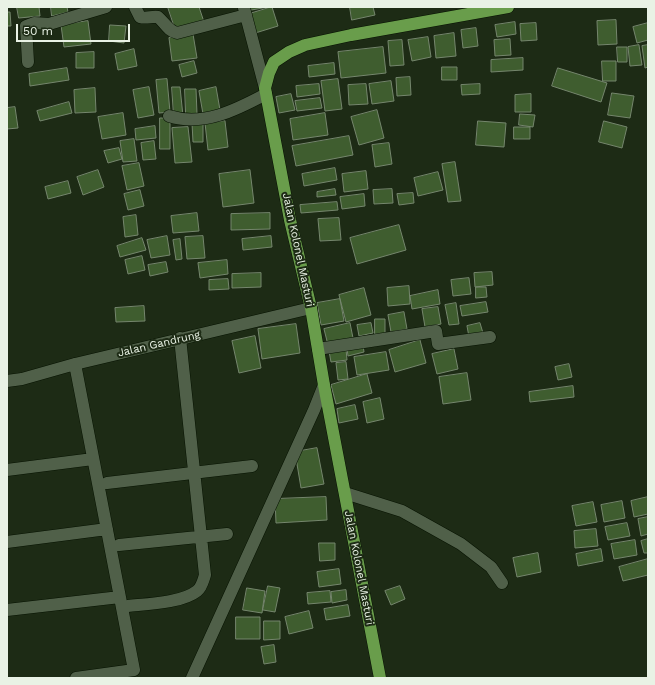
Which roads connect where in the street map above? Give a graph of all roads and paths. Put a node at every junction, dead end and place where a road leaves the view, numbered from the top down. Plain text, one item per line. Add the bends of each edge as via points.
1 (106, 7) edge
2 (135, 7) edge
3 (508, 7) edge
4 (85, 10) edge
5 (245, 11) edge
6 (28, 62) dead end
7 (266, 91) junction
8 (169, 116) dead end
9 (311, 308) junction
10 (490, 337) dead end
11 (180, 338) junction
12 (318, 349) junction
13 (75, 364) junction
14 (7, 381) edge
15 (324, 384) junction
16 (93, 459) junction
17 (252, 466) dead end
18 (7, 470) edge
19 (195, 474) junction
20 (107, 483) dead end
21 (345, 493) junction
22 (107, 529) junction
23 (227, 534) dead end
24 (201, 537) junction
25 (7, 542) edge
26 (119, 545) dead end
27 (502, 583) dead end
28 (120, 597) junction
29 (128, 606) dead end
30 (7, 610) edge
31 (76, 678) edge
32 (192, 678) edge
33 (380, 678) edge

1 - 4 street
2 - 5 street via 140,17 158,17 167,28 178,33
3 - 7 main road, Jalan Kolonel Masturi via 305,45 274,62
4 - 6 street via 49,24 34,23 26,26
5 - 7 street
7 - 8 street via 231,112 208,118
7 - 9 main road, Jalan Kolonel Masturi via 290,220
9 - 11 street, Jalan Gandrung
9 - 12 main road, Jalan Kolonel Masturi
10 - 12 street via 438,344 436,331
11 - 13 street, Jalan Gandrung
11 - 19 street
12 - 15 main road, Jalan Kolonel Masturi
13 - 14 street, Jalan Gandrung
13 - 16 street
15 - 21 main road, Jalan Kolonel Masturi
15 - 32 street
16 - 18 street
16 - 22 street
17 - 19 street
19 - 20 street
19 - 24 street
21 - 27 street via 402,512 461,544 491,567
21 - 33 main road, Jalan Kolonel Masturi
22 - 25 street
22 - 28 street
23 - 24 street
24 - 26 street
24 - 29 street via 205,575 196,592 175,601
28 - 30 street
28 - 31 street via 134,670

